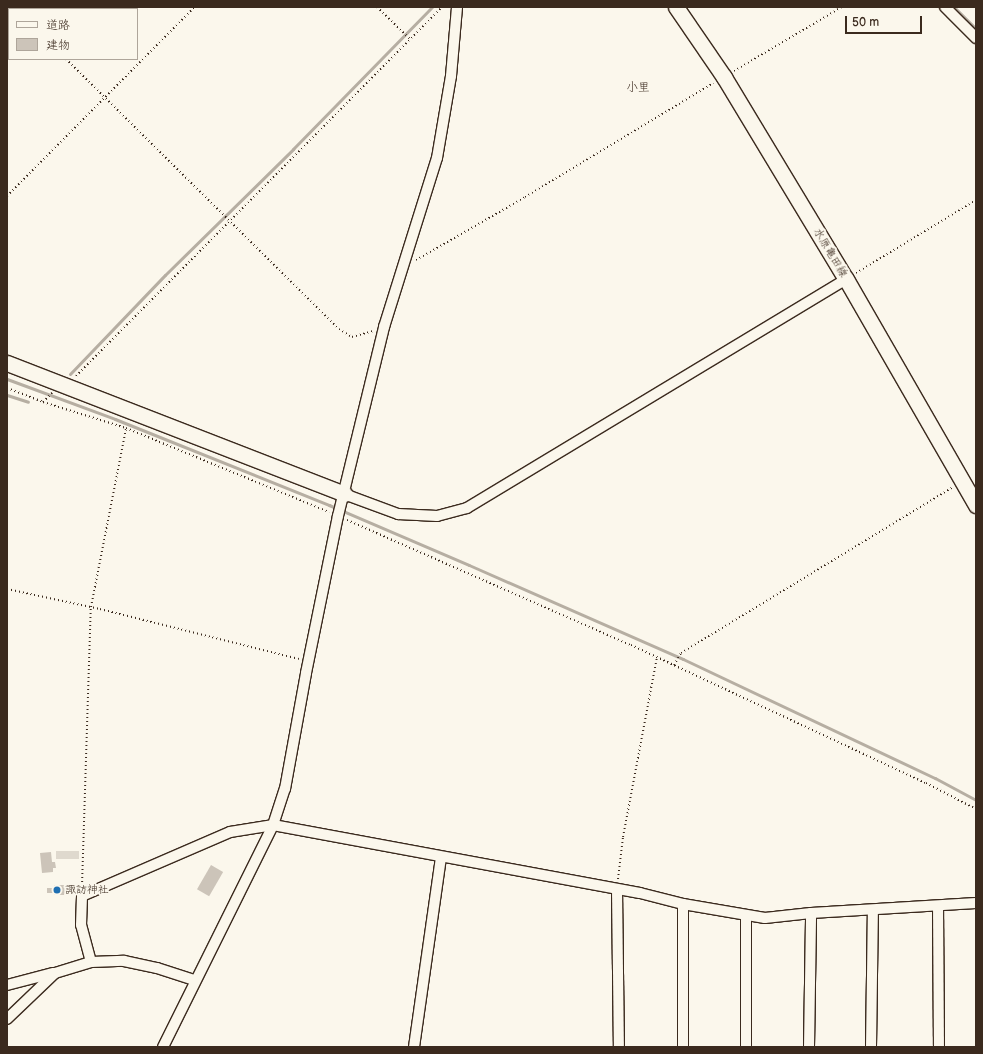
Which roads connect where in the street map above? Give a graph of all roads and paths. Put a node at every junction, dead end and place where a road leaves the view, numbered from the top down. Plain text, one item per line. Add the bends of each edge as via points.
1 (195, 7) edge
2 (377, 7) edge
3 (442, 7) edge
4 (457, 7) edge
5 (676, 7) edge
6 (842, 7) edge
7 (945, 7) edge
8 (976, 38) edge
9 (410, 39) junction
10 (67, 60) edge
11 (724, 77) junction
12 (105, 98) junction
13 (7, 196) edge
14 (976, 200) edge
15 (230, 220) junction
16 (403, 264) junction
17 (846, 279) junction
18 (384, 328) junction
19 (7, 362) edge
20 (62, 387) junction
21 (7, 388) edge
22 (44, 401) junction
23 (126, 428) junction
24 (962, 481) junction
25 (344, 494) junction
26 (976, 505) edge
27 (338, 516) junction
28 (7, 589) edge
29 (91, 607) junction
30 (657, 657) junction
31 (310, 661) junction
32 (674, 666) junction
33 (976, 809) edge
34 (273, 825) junction
35 (441, 857) junction
36 (617, 890) junction
37 (82, 896) junction
38 (976, 903) edge
39 (683, 904) junction
40 (938, 906) junction
41 (873, 911) junction
42 (810, 914) junction
43 (746, 916) junction
44 (91, 962) junction
45 (55, 973) junction
46 (194, 980) junction
47 (7, 985) edge
48 (7, 1019) edge
49 (162, 1047) edge
50 (414, 1047) edge
51 (619, 1047) edge
52 (683, 1047) edge
53 (746, 1047) edge
54 (809, 1047) edge
55 (871, 1047) edge
56 (939, 1047) edge

1 - 12 path
2 - 9 path
3 - 9 path
4 - 16 street via 451,76 437,158
5 - 11 main road, 水原亀田線
6 - 11 path
7 - 8 street
9 - 15 path
10 - 12 path
11 - 16 path via 525,197 411,263
11 - 17 main road, 水原亀田線
12 - 13 path
12 - 15 path
14 - 17 path
15 - 18 path via 348,336
15 - 20 path
16 - 18 street
17 - 24 main road, 水原亀田線
17 - 25 street via 467,508 437,516 398,514
18 - 25 street
19 - 20 main road
20 - 22 path
20 - 25 main road
21 - 22 path
22 - 23 path
23 - 27 path
23 - 29 path
24 - 26 main road, 水原亀田線
24 - 32 path via 681,653
25 - 27 street
27 - 30 path
27 - 31 street
28 - 29 path
29 - 31 path
29 - 37 path
30 - 32 path
30 - 36 path via 623,837
31 - 34 street via 285,789
32 - 33 path via 926,783
34 - 35 street
34 - 37 street via 230,832
34 - 46 street
35 - 36 street
35 - 50 street
36 - 39 street
36 - 51 street
37 - 44 street via 81,925
38 - 40 street
39 - 43 street
39 - 52 street
40 - 41 street
40 - 56 street
41 - 42 street
41 - 55 street
42 - 43 street via 765,918
42 - 54 street
43 - 53 street
44 - 45 street
44 - 46 street via 124,961
45 - 47 street
45 - 48 street
46 - 49 street

